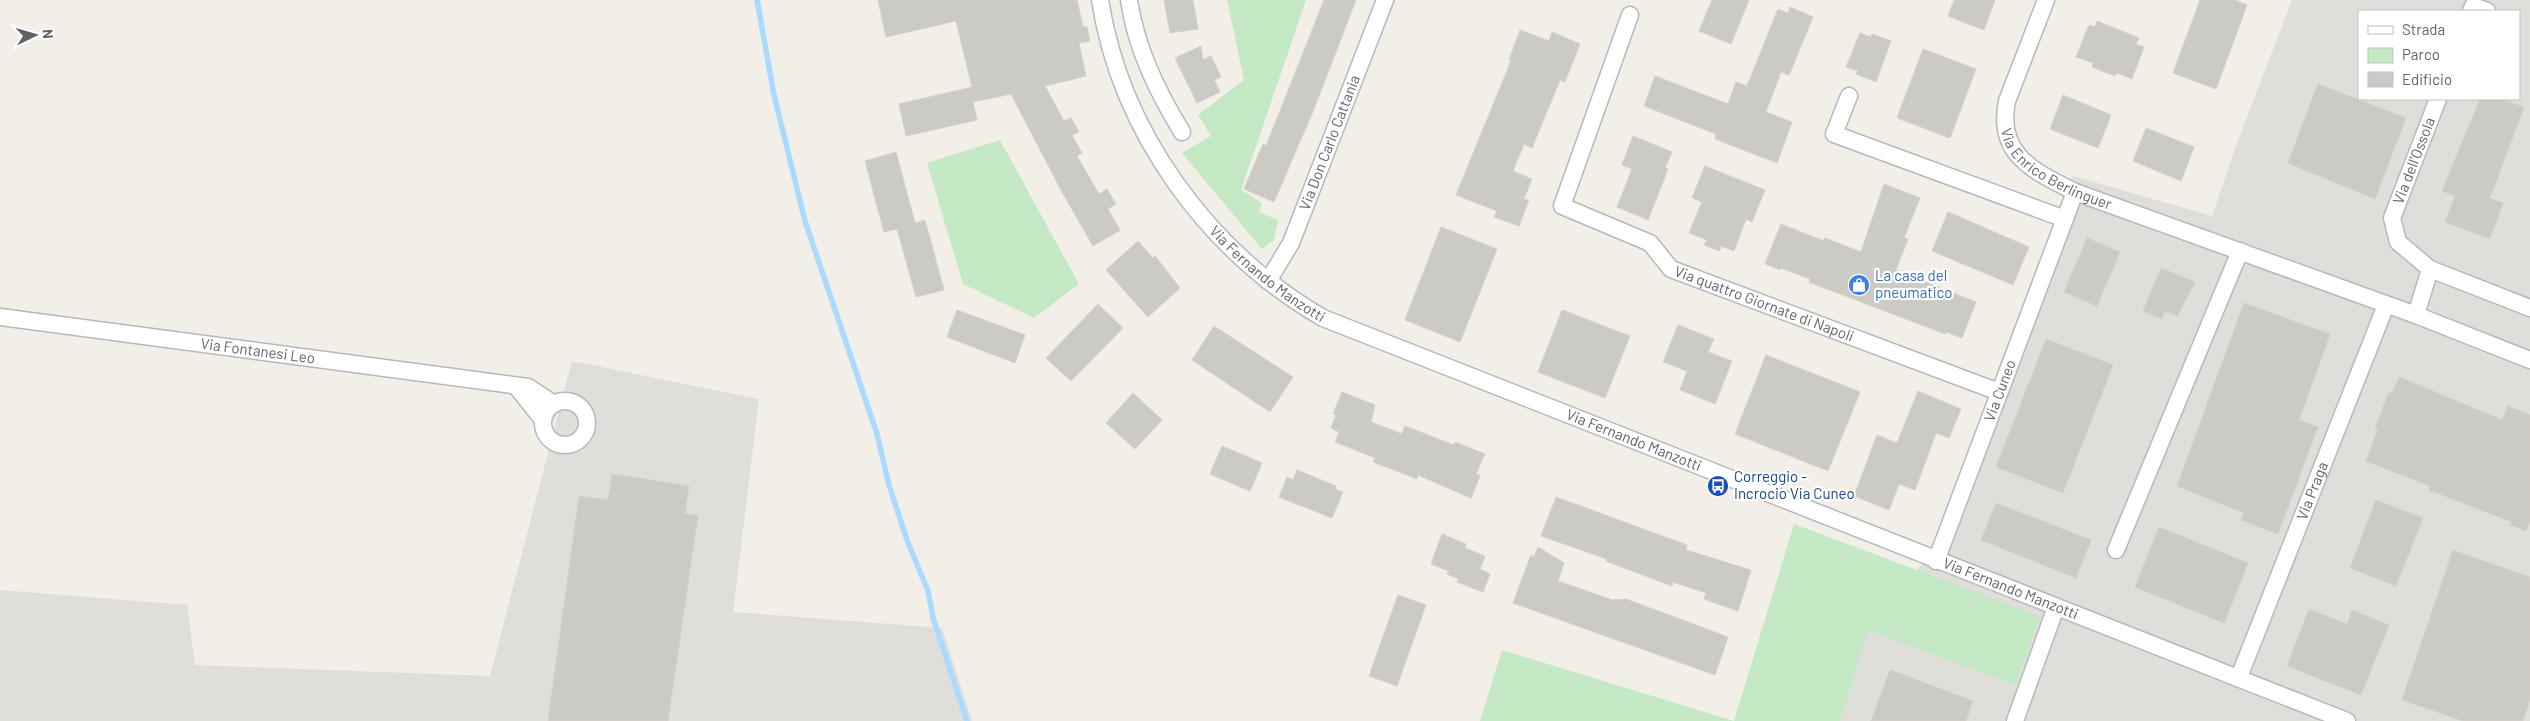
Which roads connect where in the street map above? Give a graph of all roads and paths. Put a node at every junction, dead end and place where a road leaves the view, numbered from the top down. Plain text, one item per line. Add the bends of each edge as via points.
1 (1100, 0) edge
2 (1129, 0) edge
3 (1385, 0) edge
4 (2046, 0) edge
5 (2471, 10) edge
6 (2484, 10) edge
7 (1630, 14) dead end
8 (1849, 96) dead end
9 (2438, 100) edge
10 (1182, 132) dead end
11 (2075, 192) junction
12 (2065, 218) junction
13 (2240, 251) junction
14 (2430, 269) junction
15 (1268, 281) junction
16 (2386, 305) junction
17 (2530, 308) edge
18 (2416, 315) junction
19 (0, 317) edge
20 (2530, 360) edge
21 (516, 386) junction
22 (1999, 392) junction
23 (554, 404) junction
24 (543, 420) junction
25 (2116, 550) dead end
26 (1936, 561) junction
27 (2056, 607) junction
28 (2239, 677) junction
29 (2015, 721) edge
30 (2346, 721) edge

1 - 15 street, Via Fernando Manzotti via 1121,80 1138,122 1156,154 1205,220
2 - 10 street via 1143,56 1163,102
3 - 15 street, Via Don Carlo Cattania via 1291,243
4 - 11 street, Via Enrico Berlinguer via 2007,101 2004,126 2022,162
5 - 6 street via 2473,6
7 - 22 street, Via quattro Giornate di Napoli via 1562,206 1650,243 1671,269
8 - 12 street via 1834,134
9 - 14 street, Via dell'Ossola via 2392,218 2398,242
11 - 12 street, Via Cuneo
11 - 13 street, Via Enrico Berlinguer
12 - 22 street, Via Cuneo
13 - 16 street, Via Enrico Berlinguer
13 - 25 street
14 - 17 street, Via dell'Ossola
14 - 18 street
15 - 26 street, Via Fernando Manzotti via 1289,299 1323,318
16 - 18 street, Via Enrico Berlinguer
16 - 28 street, Via Praga
18 - 20 street, Via Enrico Berlinguer
19 - 21 street, Via Fontanesi Leo
21 - 23 street, Via Fontanesi Leo via 528,387
21 - 24 street
22 - 26 street, Via Cuneo
23 - 24 street
23 - 24 street via 570,401 579,406 587,421 584,434 573,444 557,444 544,431
26 - 27 street, Via Fernando Manzotti
27 - 28 street, Via Fernando Manzotti
27 - 29 street
28 - 30 street, Via Fernando Manzotti

